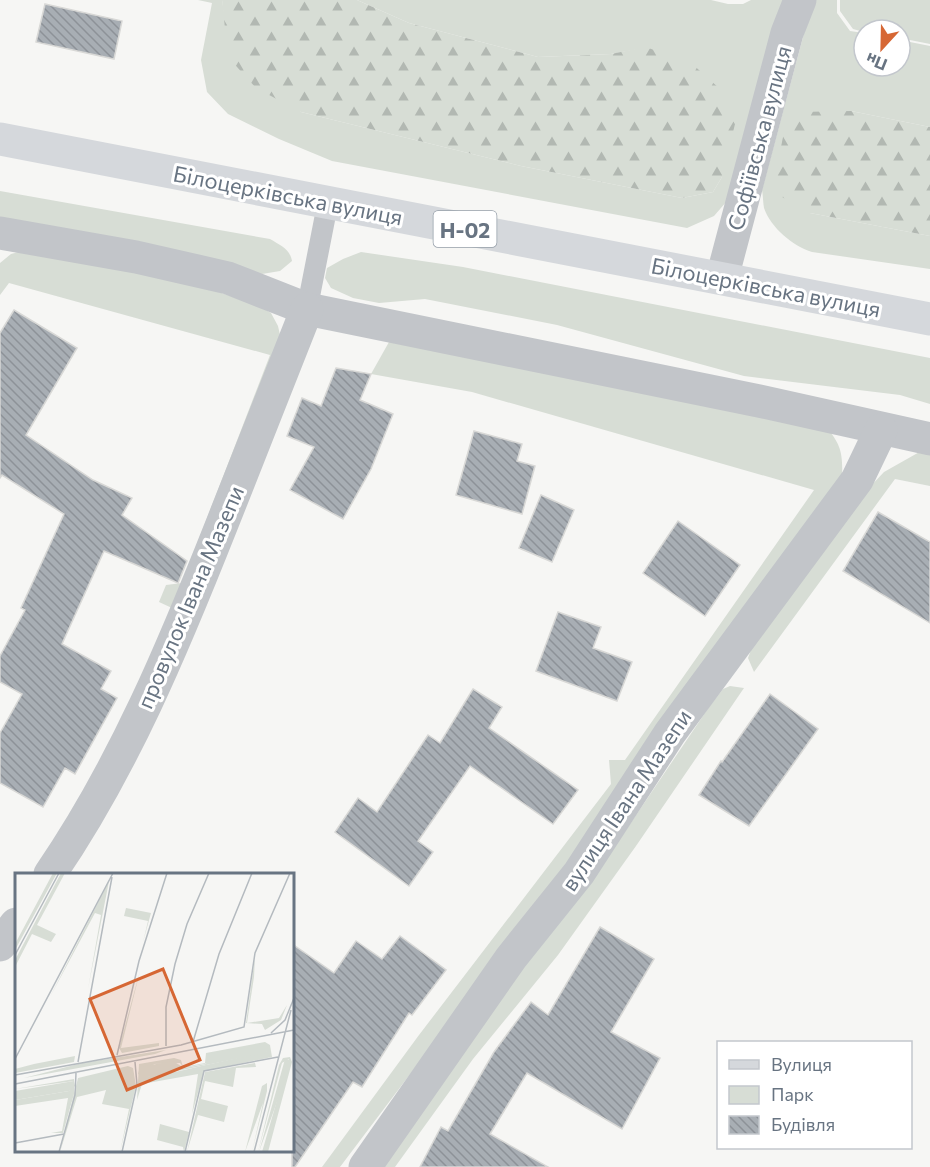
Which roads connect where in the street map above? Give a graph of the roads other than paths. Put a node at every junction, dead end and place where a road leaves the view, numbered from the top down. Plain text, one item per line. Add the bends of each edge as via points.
1 (800, 0) edge
2 (0, 139) edge
3 (328, 202) junction
4 (0, 233) edge
5 (722, 278) junction
6 (307, 309) junction
7 (930, 320) edge
8 (880, 430) junction
9 (930, 439) edge
10 (51, 873) edge
11 (15, 925) edge
12 (0, 945) edge
13 (365, 1167) edge

1 - 5 street, Софіївська вулиця via 787,33
2 - 3 main road, Білоцерківська вулиця / Н-02
3 - 5 main road, Білоцерківська вулиця / Н-02
3 - 6 lane
4 - 6 street via 228,278
5 - 7 main road, Білоцерківська вулиця / Н-02
6 - 8 street via 759,401
6 - 10 street, провулок Івана Мазепи via 193,596 133,733
8 - 9 street
8 - 13 street, вулиця Івана Мазепи via 857,480 670,733 579,873 511,958
11 - 12 street

